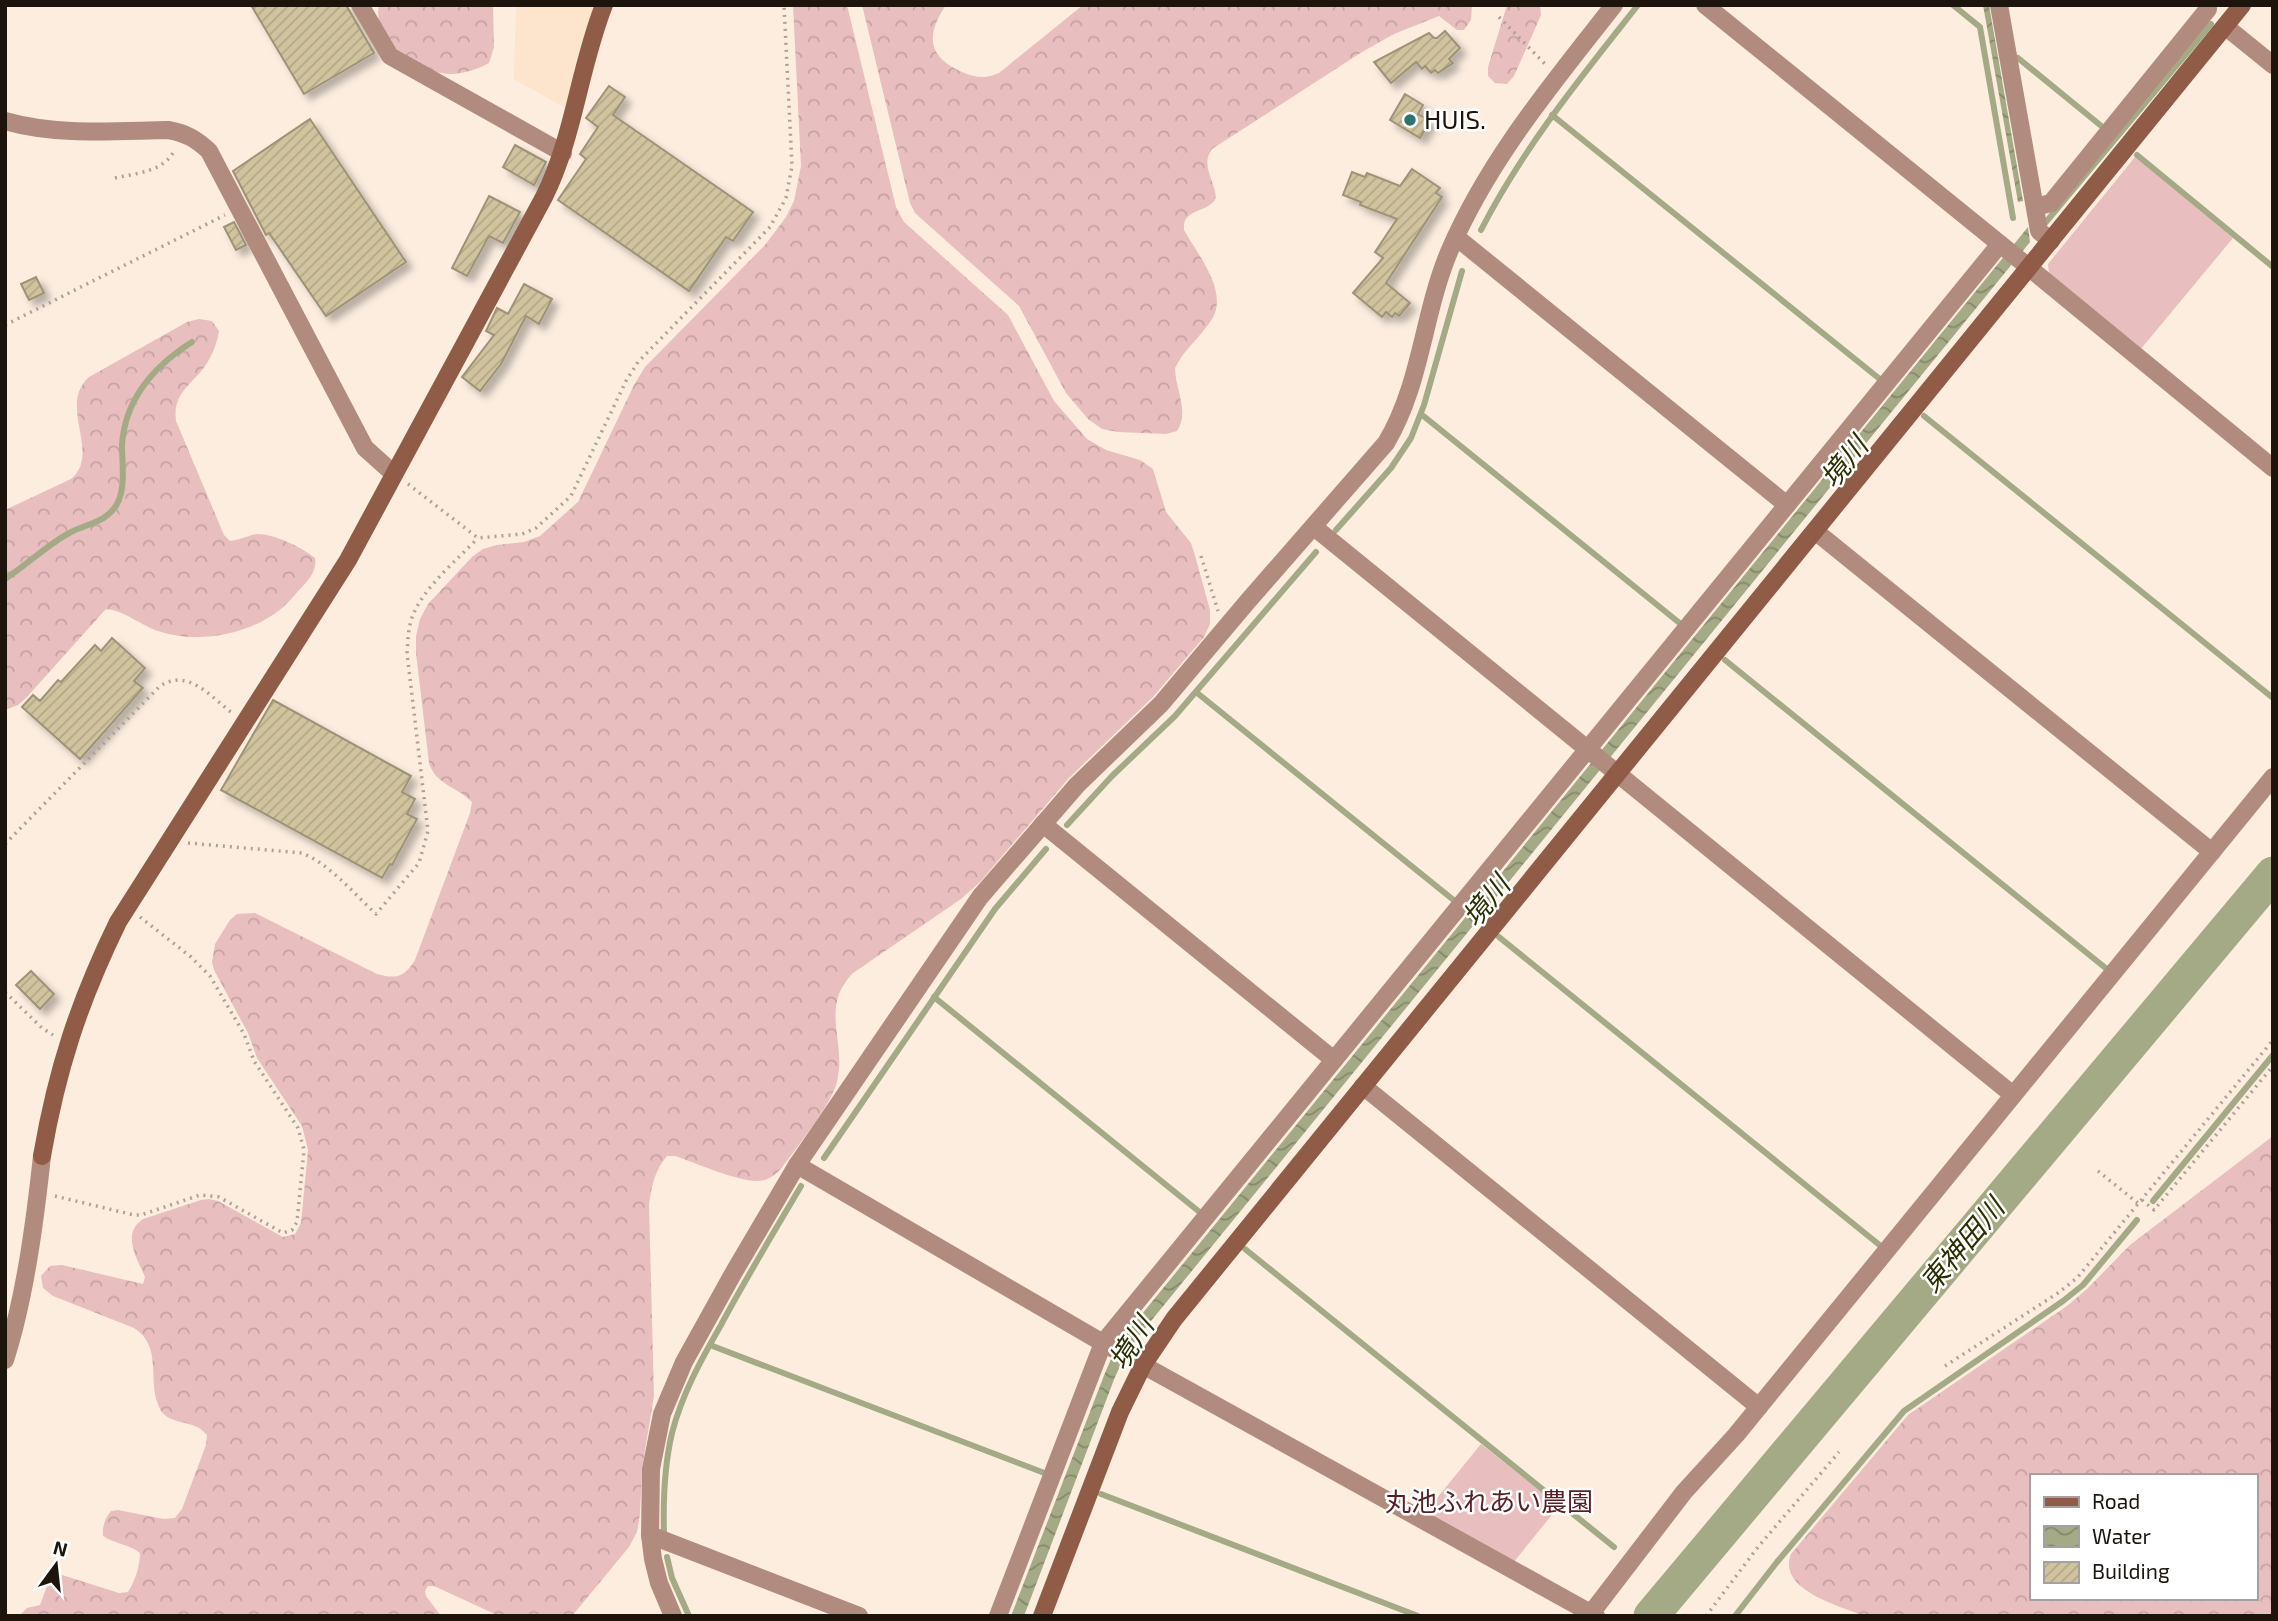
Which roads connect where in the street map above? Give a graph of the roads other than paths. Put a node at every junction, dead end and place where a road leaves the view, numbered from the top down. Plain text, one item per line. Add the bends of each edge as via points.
1 (360, 5) edge
2 (604, 5) edge
3 (1614, 5) edge
4 (1705, 5) edge
5 (1999, 5) edge
6 (2242, 5) edge
7 (2206, 7) edge
8 (2227, 26) junction
9 (2273, 65) edge
10 (5, 121) edge
11 (563, 153) junction
12 (2035, 207) junction
13 (1457, 237) junction
14 (2052, 241) junction
15 (2002, 245) junction
16 (2025, 264) junction
17 (2273, 468) edge
18 (394, 474) junction
19 (1787, 505) junction
20 (1314, 527) junction
21 (1815, 531) junction
22 (1589, 752) junction
23 (1612, 771) junction
24 (2273, 777) edge
25 (1043, 824) junction
26 (2212, 852) junction
27 (1334, 1060) junction
28 (1363, 1086) junction
29 (2013, 1095) junction
30 (797, 1165) junction
31 (1107, 1345) junction
32 (5, 1360) edge
33 (1137, 1362) junction
34 (1759, 1407) junction
35 (650, 1535) junction
36 (1592, 1615) edge
37 (673, 1616) edge
38 (859, 1616) edge
39 (998, 1616) edge
40 (1042, 1616) edge

1 - 11 street via 390,56
2 - 11 street
3 - 13 street via 1537,103
4 - 15 street
5 - 12 street
6 - 8 street
7 - 8 street
7 - 12 street via 2051,203
8 - 9 street
8 - 14 street
10 - 18 street via 53,131 168,130 198,140 209,150 365,448
11 - 18 street via 544,197
12 - 14 street via 2039,230
13 - 19 street
13 - 20 street via 1444,265 1394,429
14 - 16 street
15 - 16 street
15 - 19 street
16 - 17 street
16 - 21 street
18 - 32 street via 348,560 127,908 96,967 68,1041 50,1108 16,1320
19 - 22 street
20 - 22 street
20 - 25 street via 1161,704 1088,773
21 - 23 street
21 - 26 street
22 - 23 street
22 - 27 street
23 - 28 street
23 - 29 street
24 - 26 street
25 - 27 street
25 - 30 street via 980,897
26 - 29 street
27 - 31 street
28 - 33 street
28 - 34 street
29 - 34 street
30 - 31 street
30 - 35 street via 727,1283 668,1396 651,1469
31 - 33 street
31 - 39 street
33 - 36 street
33 - 40 street
34 - 36 street via 1684,1492
35 - 37 street via 659,1583
35 - 38 street

